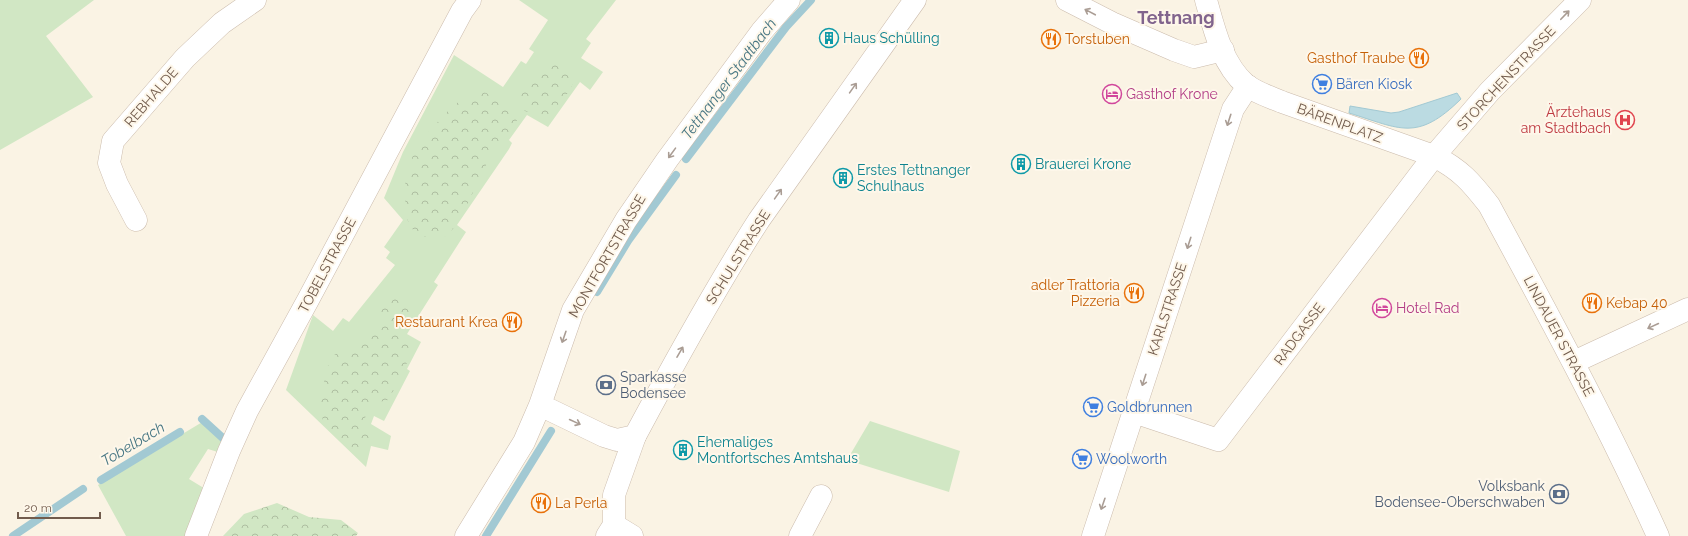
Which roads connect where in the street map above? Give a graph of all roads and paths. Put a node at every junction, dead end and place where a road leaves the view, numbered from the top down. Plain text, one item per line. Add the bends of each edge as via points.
1 (255, 0) edge
2 (470, 0) edge
3 (789, 0) edge
4 (915, 0) edge
5 (1067, 0) edge
6 (1206, 0) edge
7 (1580, 0) edge
8 (1222, 50) junction
9 (1248, 86) junction
10 (1434, 156) junction
11 (136, 220) dead end
12 (1688, 309) edge
13 (1574, 362) junction
14 (540, 405) junction
15 (1134, 412) junction
16 (635, 436) junction
17 (820, 496) dead end
18 (618, 532) edge
19 (196, 536) edge
20 (466, 536) edge
21 (800, 536) edge
22 (1093, 536) edge
23 (1658, 536) edge

1 - 11 street, REBHALDE via 222,23 185,58 113,141 109,163
2 - 19 street, TOBELSTRASSE via 247,411
3 -> 14 street, MONTFORTSTRASSE via 752,44 626,220 573,310
16 -> 4 street, SCHULSTRASSE via 735,257
8 -> 5 street via 1194,57 1112,23
6 - 8 street, BÄRENPLATZ
10 -> 7 street, STORCHENSTRASSE via 1490,91
8 - 9 street, BÄRENPLATZ via 1236,75
9 - 10 street, BÄRENPLATZ via 1282,102
9 -> 15 street, KARLSTRASSE via 1233,109
10 - 13 street, LINDAUER STRASSE via 1452,166 1472,184 1489,206
10 - 15 street, RADGASSE via 1218,440
12 -> 13 street
13 - 23 street, LINDAUER STRASSE via 1629,471
14 -> 16 street via 604,436 617,440
14 - 20 street, MONTFORTSTRASSE via 524,442
15 -> 22 street, KARLSTRASSE
16 - 18 street, SCHULSTRASSE via 614,495
17 - 21 street

